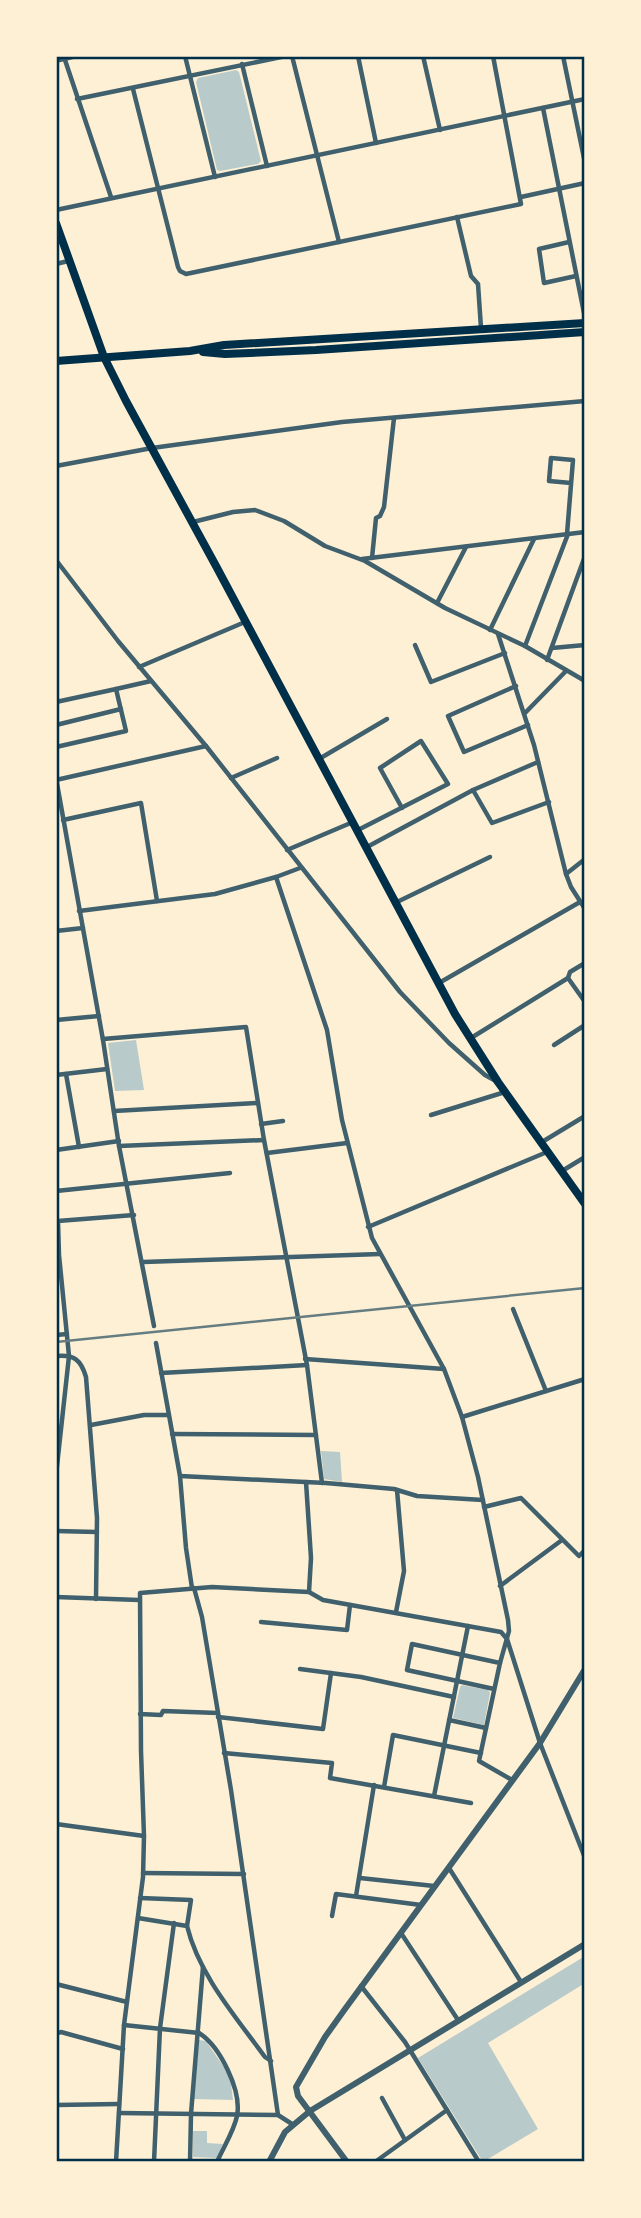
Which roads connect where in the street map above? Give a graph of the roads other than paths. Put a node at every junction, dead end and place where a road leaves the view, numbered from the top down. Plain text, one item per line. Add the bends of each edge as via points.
1 (73, 56) edge
2 (185, 56) edge
3 (286, 56) edge
4 (292, 56) edge
5 (358, 56) edge
6 (423, 56) edge
7 (493, 56) edge
8 (563, 56) edge
9 (64, 57) edge
10 (56, 60) edge
11 (242, 64) junction
12 (190, 77) junction
13 (133, 89) junction
14 (78, 99) junction
15 (585, 99) edge
16 (572, 101) junction
17 (543, 108) junction
18 (504, 116) junction
19 (440, 130) junction
20 (376, 143) junction
21 (316, 154) junction
22 (585, 163) edge
23 (267, 166) junction
24 (215, 177) junction
25 (585, 183) edge
26 (159, 187) junction
27 (558, 189) junction
28 (111, 197) junction
29 (521, 197) junction
30 (56, 209) edge
31 (457, 217) junction
32 (56, 223) edge
33 (338, 242) junction
34 (569, 242) junction
35 (69, 260) junction
36 (56, 264) edge
37 (576, 276) junction
38 (585, 321) edge
39 (481, 328) junction
40 (585, 332) edge
41 (190, 351) junction
42 (104, 357) junction
43 (56, 361) edge
44 (585, 401) edge
45 (394, 418) junction
46 (152, 448) junction
47 (56, 466) edge
48 (571, 483) junction
49 (192, 522) junction
50 (585, 532) edge
51 (567, 534) junction
52 (534, 538) junction
53 (467, 546) junction
54 (585, 556) edge
55 (372, 558) junction
56 (361, 559) junction
57 (56, 560) edge
58 (585, 575) edge
59 (578, 576) junction
60 (438, 603) junction
61 (245, 622) junction
62 (490, 629) junction
63 (497, 634) junction
64 (415, 645) dead end
65 (525, 646) junction
66 (585, 646) edge
67 (552, 648) junction
68 (505, 653) junction
69 (547, 660) junction
70 (139, 667) junction
71 (566, 671) junction
72 (151, 681) junction
73 (585, 681) edge
74 (516, 686) junction
75 (116, 689) junction
76 (56, 702) edge
77 (121, 709) junction
78 (525, 713) junction
79 (387, 719) dead end
80 (528, 724) junction
81 (56, 725) edge
82 (206, 746) junction
83 (56, 747) edge
84 (277, 758) dead end
85 (319, 759) junction
86 (538, 762) junction
87 (230, 778) junction
88 (56, 779) edge
89 (473, 790) junction
90 (549, 802) junction
91 (402, 808) junction
92 (59, 809) edge
93 (64, 820) junction
94 (353, 822) junction
95 (358, 830) junction
96 (367, 846) junction
97 (287, 850) junction
98 (490, 857) dead end
99 (585, 859) edge
100 (300, 868) junction
101 (566, 874) junction
102 (276, 877) junction
103 (158, 901) junction
104 (397, 902) junction
105 (580, 902) junction
106 (585, 909) edge
107 (79, 911) junction
108 (83, 928) junction
109 (56, 931) edge
110 (585, 963) edge
111 (568, 978) junction
112 (439, 983) junction
113 (585, 1002) edge
114 (99, 1016) junction
115 (56, 1020) edge
116 (585, 1025) edge
117 (103, 1039) junction
118 (470, 1039) junction
119 (554, 1045) dead end
120 (107, 1069) junction
121 (65, 1074) junction
122 (56, 1075) edge
123 (498, 1082) junction
124 (506, 1092) junction
125 (258, 1103) junction
126 (114, 1111) junction
127 (432, 1115) dead end
128 (585, 1116) edge
129 (283, 1121) dead end
130 (261, 1124) junction
131 (264, 1140) junction
132 (347, 1143) junction
133 (541, 1143) junction
134 (119, 1144) junction
135 (79, 1147) junction
136 (56, 1150) edge
137 (547, 1152) junction
138 (267, 1153) junction
139 (585, 1157) edge
140 (562, 1171) junction
141 (230, 1173) dead end
142 (127, 1182) junction
143 (56, 1191) edge
144 (585, 1203) edge
145 (134, 1215) junction
146 (57, 1221) edge
147 (368, 1227) junction
148 (380, 1254) junction
149 (286, 1258) junction
150 (143, 1262) junction
151 (513, 1309) dead end
152 (154, 1326) dead end
153 (67, 1334) junction
154 (56, 1335) edge
155 (156, 1343) dead end
156 (56, 1356) edge
157 (69, 1356) junction
158 (306, 1362) junction
159 (444, 1369) junction
160 (161, 1373) junction
161 (585, 1379) edge
162 (546, 1391) junction
163 (168, 1415) junction
164 (462, 1418) junction
165 (91, 1425) junction
166 (172, 1434) junction
167 (316, 1435) junction
168 (56, 1475) edge
169 (180, 1476) junction
170 (306, 1482) junction
171 (322, 1483) junction
172 (397, 1490) junction
173 (483, 1500) junction
174 (484, 1507) junction
175 (56, 1531) edge
176 (97, 1532) junction
177 (562, 1540) junction
178 (585, 1550) edge
179 (193, 1587) junction
180 (500, 1587) junction
181 (309, 1592) junction
182 (56, 1597) edge
183 (96, 1599) junction
184 (139, 1600) junction
185 (350, 1604) junction
186 (396, 1612) junction
187 (261, 1622) dead end
188 (468, 1626) junction
189 (507, 1639) junction
190 (463, 1655) junction
191 (500, 1663) junction
192 (300, 1669) dead end
193 (585, 1669) edge
194 (331, 1673) junction
195 (457, 1681) junction
196 (494, 1689) junction
197 (454, 1697) junction
198 (140, 1714) junction
199 (218, 1715) junction
200 (449, 1720) junction
201 (486, 1728) junction
202 (540, 1743) junction
203 (444, 1746) junction
204 (225, 1753) junction
205 (481, 1753) junction
206 (512, 1780) junction
207 (374, 1785) junction
208 (384, 1787) junction
209 (434, 1796) junction
210 (471, 1802) dead end
211 (56, 1824) edge
212 (145, 1836) junction
213 (585, 1857) edge
214 (448, 1867) junction
215 (143, 1873) junction
216 (244, 1874) junction
217 (360, 1878) junction
218 (434, 1886) junction
219 (356, 1896) junction
220 (140, 1898) junction
221 (421, 1905) junction
222 (332, 1916) dead end
223 (138, 1918) junction
224 (174, 1923) junction
225 (187, 1926) junction
226 (401, 1932) junction
227 (585, 1944) edge
228 (204, 1967) junction
229 (521, 1982) junction
230 (56, 1984) edge
231 (361, 1986) junction
232 (127, 2002) junction
233 (458, 2020) junction
234 (124, 2025) junction
235 (160, 2028) junction
236 (197, 2032) junction
237 (56, 2034) edge
238 (123, 2049) junction
239 (411, 2050) junction
240 (272, 2062) junction
241 (382, 2098) dead end
242 (119, 2104) junction
243 (56, 2105) edge
244 (447, 2109) junction
245 (310, 2111) junction
246 (119, 2113) junction
247 (155, 2114) junction
248 (191, 2114) junction
249 (238, 2115) junction
250 (278, 2115) junction
251 (292, 2124) junction
252 (405, 2140) junction
253 (116, 2162) edge
254 (154, 2162) edge
255 (190, 2162) edge
256 (217, 2162) edge
257 (269, 2162) edge
258 (347, 2162) edge
259 (375, 2162) edge
260 (478, 2162) edge

1 - 9 street
2 - 12 street
3 - 11 street
4 - 21 street
5 - 20 street
6 - 19 street
7 - 18 street
8 - 16 street
9 - 10 street
9 - 14 street
11 - 12 street
11 - 23 street
12 - 13 street
12 - 24 street
13 - 14 street
13 - 26 street
14 - 28 street
15 - 16 street
16 - 17 street
16 - 22 street
17 - 18 street
17 - 27 street
18 - 19 street
18 - 29 street
19 - 20 street
20 - 21 street
21 - 23 street
21 - 33 street
23 - 24 street
24 - 26 street
25 - 27 street
26 - 28 street
26 - 33 street via 183,273
27 - 29 street
27 - 34 street
28 - 30 street
29 - 31 street via 521,204
31 - 33 street
31 - 39 street via 471,276 478,284
32 - 35 main road
34 - 37 street
34 - 37 street via 539,249 539,259 544,283
35 - 36 street
35 - 42 main road
37 - 38 street
38 - 39 main road
39 - 41 main road
40 - 41 main road via 316,350
41 - 42 main road
42 - 43 main road
42 - 46 main road
44 - 45 street
45 - 46 street
45 - 55 street via 384,507 376,518
46 - 47 street
46 - 49 main road
48 - 48 street via 549,481 551,458 573,460
48 - 51 street
49 - 56 street via 255,510
49 - 61 main road
50 - 51 street
51 - 52 street
51 - 65 street
52 - 53 street
52 - 62 street
53 - 55 street
53 - 60 street
54 - 59 street
55 - 56 street
56 - 60 street
57 - 70 street
58 - 59 street
59 - 67 street
60 - 62 street
61 - 70 street
61 - 85 main road
62 - 63 street
63 - 65 street
63 - 68 street
64 - 68 street via 431,682
65 - 69 street
66 - 67 street
67 - 69 street
68 - 74 street
69 - 71 street
70 - 72 street
71 - 73 street
71 - 78 street
72 - 75 street
72 - 82 street
74 - 78 street
74 - 80 street via 448,716 464,751
75 - 76 street
75 - 77 street
77 - 81 street
77 - 83 street via 126,731
78 - 80 street
79 - 85 street
80 - 86 street
82 - 87 street
82 - 88 street
84 - 87 street
85 - 94 main road
86 - 89 street
86 - 90 street
87 - 97 street
88 - 92 street
89 - 90 street via 492,822
89 - 96 street
90 - 101 street
91 - 91 street via 380,768 421,741 448,784
91 - 95 street
92 - 93 street
93 - 103 street via 141,803
93 - 107 street
94 - 95 main road
94 - 97 street
95 - 96 main road
96 - 104 main road
97 - 100 street
98 - 104 street
99 - 101 street
100 - 102 street
100 - 123 street via 408,1000 449,1043
101 - 105 street
102 - 103 street via 215,894
102 - 132 street via 327,1030
103 - 107 street
104 - 112 main road
105 - 106 street
105 - 112 street
107 - 108 street
108 - 109 street
108 - 114 street
110 - 111 street
111 - 113 street
111 - 118 street
112 - 118 main road
114 - 115 street
114 - 117 street
116 - 119 street
117 - 120 street
117 - 125 street via 246,1027
118 - 123 main road
120 - 121 street
120 - 126 street
121 - 122 street
121 - 135 street
123 - 124 main road
124 - 127 street
124 - 133 main road
125 - 126 street
125 - 130 street
126 - 134 street
128 - 133 street
129 - 130 street
130 - 131 street
131 - 134 street
131 - 138 street
132 - 138 street
132 - 147 street
133 - 137 main road
134 - 135 street
134 - 142 street
135 - 136 street
137 - 140 main road
137 - 147 street
138 - 149 street
139 - 140 street
140 - 144 main road
141 - 142 street
142 - 143 street
142 - 145 street
145 - 146 street
145 - 150 street
146 - 153 street
147 - 148 street
148 - 149 street
148 - 159 street
149 - 150 street
149 - 158 street
150 - 152 street
151 - 162 street
153 - 154 street
153 - 157 street
155 - 160 street
156 - 157 street
157 - 165 street via 83,1368
157 - 168 street
158 - 159 street
158 - 160 street
158 - 167 street
159 - 164 street
160 - 163 street
161 - 162 street
162 - 164 street
163 - 165 street
163 - 166 street
164 - 173 street
165 - 176 street
166 - 167 street
166 - 169 street
167 - 171 street
169 - 170 street
169 - 179 street
170 - 171 street
170 - 181 street
171 - 172 street
172 - 173 street via 417,1496
172 - 186 street via 404,1571
173 - 174 street
174 - 177 street via 521,1498
174 - 180 street
175 - 176 street
176 - 183 street
177 - 178 street via 579,1556
177 - 180 street
179 - 181 street
179 - 184 street via 140,1593
179 - 199 street
180 - 189 street via 509,1620
181 - 185 street via 323,1600
182 - 183 street
183 - 184 street
184 - 198 street
185 - 186 street
185 - 187 street via 346,1630
186 - 188 street
188 - 189 street via 501,1632
188 - 190 street
189 - 191 street
189 - 202 street
190 - 191 street
190 - 195 street
190 - 195 street via 412,1644 407,1670
191 - 196 street
192 - 194 street
193 - 202 street
194 - 197 street
194 - 199 street via 323,1728
195 - 196 street
195 - 197 street
196 - 201 street
197 - 200 street
198 - 199 street
198 - 212 street
199 - 204 street
200 - 201 street
200 - 203 street
201 - 205 street
202 - 206 street
202 - 213 street
203 - 205 street
203 - 208 street via 393,1735
203 - 209 street
204 - 207 street via 332,1763 330,1778
204 - 216 street
205 - 206 street via 479,1762
206 - 214 street
207 - 208 street
207 - 217 street
208 - 209 street
209 - 210 street
211 - 212 street
212 - 215 street
214 - 218 street
214 - 229 street
215 - 216 street
215 - 220 street
216 - 240 street
217 - 218 street
217 - 219 street
218 - 221 street
219 - 221 street
219 - 222 street via 336,1894
220 - 223 street
220 - 225 street via 191,1900
221 - 226 street
223 - 224 street
223 - 232 street
224 - 225 street
224 - 235 street
225 - 228 street
226 - 231 street
226 - 233 street
227 - 229 street
228 - 236 street
228 - 240 street
229 - 233 street
230 - 232 street
231 - 239 street
231 - 245 street via 296,2087
232 - 234 street
233 - 239 street
234 - 235 street
234 - 238 street
235 - 236 street
235 - 247 street
236 - 248 street
236 - 249 street via 233,2076
237 - 238 street
238 - 242 street
239 - 244 street
239 - 245 street
240 - 250 street
241 - 252 street
242 - 243 street
242 - 246 street
244 - 252 street
244 - 260 street
245 - 251 street
245 - 258 street
246 - 247 street
246 - 253 street
247 - 248 street
247 - 254 street
248 - 249 street
248 - 255 street
249 - 250 street
249 - 256 street
250 - 251 street
251 - 257 street
252 - 259 street

